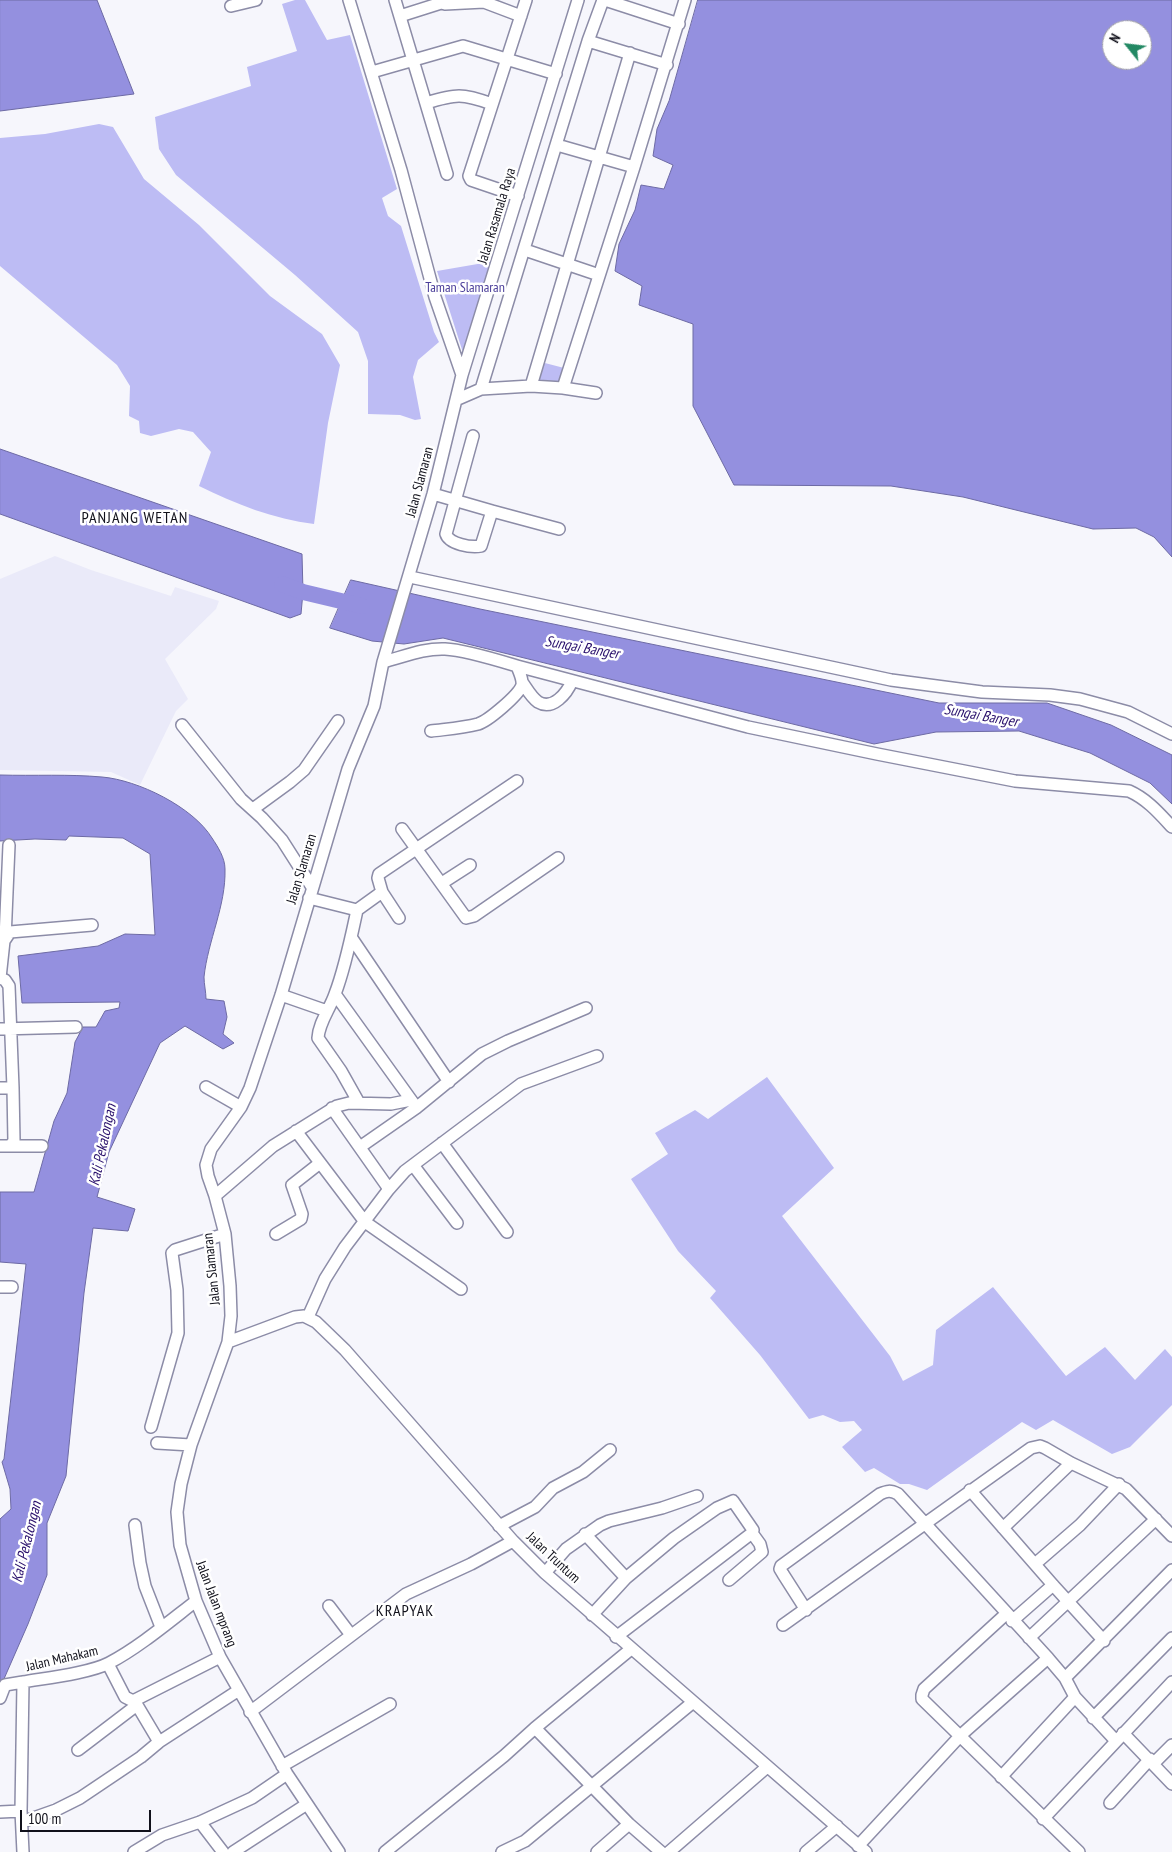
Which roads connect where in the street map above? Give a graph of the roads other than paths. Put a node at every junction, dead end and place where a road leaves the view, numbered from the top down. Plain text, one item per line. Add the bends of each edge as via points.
1 (256, 0) edge
2 (349, 0) edge
3 (395, 0) edge
4 (526, 0) edge
5 (578, 0) edge
6 (604, 0) edge
7 (686, 0) edge
8 (484, 1) edge
9 (440, 2) edge
10 (231, 6) dead end
11 (400, 16) junction
12 (521, 16) junction
13 (679, 24) junction
14 (588, 41) junction
15 (630, 53) junction
16 (508, 58) junction
17 (414, 60) junction
18 (667, 65) junction
19 (372, 72) junction
20 (556, 74) junction
21 (426, 103) junction
22 (492, 104) junction
23 (558, 145) junction
24 (598, 157) junction
25 (634, 167) junction
26 (447, 174) dead end
27 (518, 196) junction
28 (525, 250) junction
29 (569, 264) junction
30 (600, 276) junction
31 (462, 375) junction
32 (531, 386) junction
33 (563, 388) junction
34 (481, 389) junction
35 (596, 393) dead end
36 (458, 399) junction
37 (473, 436) dead end
38 (433, 494) junction
39 (455, 501) junction
40 (492, 511) junction
41 (559, 529) dead end
42 (408, 583) junction
43 (385, 657) junction
44 (517, 666) junction
45 (572, 681) junction
46 (522, 682) junction
47 (338, 721) dead end
48 (182, 725) dead end
49 (431, 731) dead end
50 (1172, 734) edge
51 (518, 781) dead end
52 (253, 809) junction
53 (1172, 827) edge
54 (402, 829) dead end
55 (9, 845) dead end
56 (416, 848) junction
57 (558, 858) dead end
58 (470, 865) dead end
59 (442, 883) junction
60 (311, 892) junction
61 (382, 892) junction
62 (357, 910) junction
63 (399, 918) dead end
64 (92, 926) dead end
65 (352, 937) junction
66 (4, 939) junction
67 (0, 978) edge
68 (335, 994) junction
69 (281, 995) junction
70 (586, 1008) dead end
71 (327, 1011) junction
72 (76, 1027) dead end
73 (5, 1029) edge
74 (597, 1056) dead end
75 (449, 1082) junction
76 (206, 1087) dead end
77 (0, 1088) edge
78 (13, 1088) junction
79 (359, 1104) junction
80 (413, 1104) junction
81 (241, 1107) junction
82 (332, 1108) junction
83 (296, 1131) junction
84 (442, 1143) junction
85 (5, 1146) edge
86 (42, 1146) dead end
87 (360, 1146) junction
88 (320, 1163) junction
89 (413, 1165) junction
90 (389, 1189) junction
91 (215, 1196) junction
92 (365, 1222) junction
93 (457, 1223) dead end
94 (507, 1232) dead end
95 (225, 1234) junction
96 (276, 1234) dead end
97 (461, 1289) dead end
98 (308, 1317) junction
99 (228, 1342) junction
100 (151, 1427) dead end
101 (157, 1443) dead end
102 (191, 1445) junction
103 (610, 1450) dead end
104 (1071, 1463) junction
105 (1119, 1484) junction
106 (970, 1490) junction
107 (697, 1496) dead end
108 (1156, 1519) junction
109 (924, 1524) junction
110 (135, 1525) dead end
111 (499, 1526) junction
112 (1003, 1528) junction
113 (752, 1533) junction
114 (586, 1534) junction
115 (1172, 1536) edge
116 (513, 1541) junction
117 (1035, 1564) junction
118 (1172, 1570) edge
119 (545, 1573) junction
120 (626, 1578) junction
121 (729, 1580) dead end
122 (1053, 1585) junction
123 (196, 1601) junction
124 (1068, 1602) junction
125 (329, 1606) dead end
126 (806, 1610) junction
127 (592, 1615) junction
128 (1009, 1618) junction
129 (783, 1625) dead end
130 (161, 1628) junction
131 (352, 1636) junction
132 (616, 1637) junction
133 (1029, 1638) junction
134 (1172, 1638) edge
135 (1104, 1641) junction
136 (631, 1649) junction
137 (220, 1657) junction
138 (1048, 1658) junction
139 (108, 1664) junction
140 (1065, 1678) junction
141 (23, 1682) junction
142 (1172, 1682) edge
143 (238, 1690) junction
144 (1075, 1697) junction
145 (0, 1698) edge
146 (135, 1703) junction
147 (692, 1703) junction
148 (390, 1704) dead end
149 (250, 1712) junction
150 (1093, 1718) junction
151 (535, 1728) junction
152 (961, 1735) junction
153 (1120, 1737) junction
154 (159, 1742) junction
155 (1172, 1745) edge
156 (78, 1750) dead end
157 (1152, 1761) junction
158 (767, 1767) junction
159 (284, 1770) junction
160 (1001, 1776) junction
161 (1172, 1784) edge
162 (592, 1787) junction
163 (1110, 1803) dead end
164 (307, 1804) junction
165 (0, 1812) edge
166 (21, 1816) junction
167 (1043, 1819) junction
168 (200, 1822) junction
169 (629, 1824) junction
170 (837, 1826) junction
171 (862, 1849) edge
172 (23, 1852) edge
173 (134, 1852) edge
174 (223, 1852) edge
175 (233, 1852) edge
176 (339, 1852) edge
177 (385, 1852) edge
178 (502, 1852) edge
179 (597, 1852) edge
180 (661, 1852) edge
181 (669, 1852) edge
182 (806, 1852) edge
183 (1078, 1852) edge

1 - 10 street
2 - 19 street
3 - 11 street
4 - 12 street
5 - 20 street, Jalan Rasamala Raya
6 - 13 street
6 - 14 street
7 - 13 street
8 - 9 street
8 - 12 street
9 - 11 street
11 - 17 street
12 - 16 street
13 - 18 street
14 - 15 street
14 - 23 street
15 - 18 street
15 - 24 street
16 - 17 street via 463,46
16 - 20 street
16 - 22 street
17 - 19 street
17 - 21 street
18 - 25 street
19 - 31 street via 435,297
20 - 27 street, Jalan Rasamala Raya
21 - 22 street via 459,95
21 - 26 street
22 - 27 street via 469,178
23 - 24 street
23 - 28 street
24 - 25 street
24 - 29 street
25 - 30 street
27 - 31 street, Jalan Rasamala Raya
28 - 29 street
28 - 34 street
29 - 30 street
29 - 32 street
30 - 33 street
31 - 36 street, Jalan Rasamala Raya
32 - 33 street
32 - 34 street
33 - 35 street
34 - 36 street
36 - 38 street, Jalan Slamaran
37 - 39 street
38 - 39 street
38 - 42 street, Jalan Slamaran
39 - 40 street
39 - 40 street via 447,538 474,547 481,546 483,542
40 - 41 street
42 - 43 street, Jalan Slamaran
42 - 50 street via 892,680 982,692 1080,699 1128,712
43 - 44 street via 445,649
43 - 60 street, Jalan Slamaran via 374,706 348,769
44 - 45 street
44 - 46 street
45 - 46 street via 560,699 544,704 530,695
45 - 53 street via 748,727 1015,781 1129,791 1151,804
46 - 49 street via 515,696 480,724
47 - 52 street via 304,770
48 - 52 street via 241,799
51 - 56 street
52 - 60 street via 282,840
54 - 56 street
55 - 66 street
56 - 59 street
56 - 61 street via 379,874
57 - 59 street via 469,918 461,912
58 - 59 street
60 - 62 street
60 - 69 street, Jalan Slamaran
61 - 62 street
61 - 63 street
62 - 65 street
64 - 66 street via 12,931
65 - 68 street
65 - 75 street
66 - 67 street
67 - 73 street via 8,984
68 - 71 street
68 - 80 street
69 - 71 street
69 - 81 street, Jalan Slamaran
70 - 75 street via 482,1054
71 - 79 street via 318,1040
72 - 73 street
73 - 78 street
74 - 84 street via 521,1084
75 - 80 street
76 - 81 street
77 - 78 street
78 - 85 street via 14,1141
79 - 80 street
79 - 82 street
80 - 87 street
81 - 91 street, Jalan Slamaran via 208,1155 206,1169
82 - 83 street
82 - 87 street
83 - 88 street
83 - 91 street via 273,1146
84 - 89 street
84 - 94 street
85 - 86 street
87 - 90 street
88 - 92 street
88 - 96 street via 292,1185 301,1219
89 - 90 street
89 - 93 street
90 - 92 street
91 - 95 street, Jalan Slamaran
92 - 97 street
92 - 98 street via 325,1280
95 - 99 street, Jalan Slamaran via 231,1316
95 - 100 street via 172,1253 178,1333
98 - 99 street via 295,1317
98 - 111 street, Jalan Truntum via 345,1350
99 - 102 street, Jalan Jalan mprang
101 - 102 street
102 - 123 street, Jalan Jalan mprang via 177,1512 181,1552
103 - 111 street via 583,1472 553,1488 535,1507
104 - 105 street
104 - 106 street via 1040,1446 1031,1448
104 - 112 street
105 - 108 street
105 - 117 street via 1080,1525
106 - 109 street
106 - 112 street
107 - 114 street via 609,1521
108 - 115 street
108 - 124 street
109 - 126 street
109 - 126 street via 898,1494 890,1490 880,1494 784,1564 781,1571
109 - 128 street
110 - 130 street via 140,1563
111 - 116 street, Jalan Truntum
112 - 117 street
113 - 120 street via 731,1500 674,1538
113 - 121 street via 762,1552
113 - 132 street
114 - 119 street via 566,1549
114 - 120 street
116 - 119 street, Jalan Truntum
116 - 131 street via 406,1594
117 - 122 street
118 - 135 street
119 - 127 street, Jalan Truntum
120 - 127 street
122 - 124 street
122 - 128 street
123 - 130 street, Jalan Mahakam
123 - 137 street, Jalan Jalan mprang
124 - 133 street
124 - 135 street
125 - 131 street
126 - 129 street
127 - 132 street, Jalan Truntum
128 - 133 street
128 - 152 street via 922,1692 924,1702
130 - 139 street, Jalan Mahakam
131 - 149 street
132 - 136 street, Jalan Truntum
133 - 138 street
134 - 150 street
135 - 140 street
136 - 147 street, Jalan Truntum
136 - 151 street
137 - 143 street, Jalan Jalan mprang
137 - 146 street
138 - 140 street
138 - 152 street
139 - 141 street, Jalan Mahakam
139 - 146 street via 125,1697
140 - 144 street
141 - 145 street via 5,1685
141 - 166 street, Jalan Mahakam
142 - 153 street
143 - 149 street, Jalan Jalan mprang
143 - 154 street
144 - 150 street
144 - 160 street
146 - 154 street
146 - 156 street
147 - 158 street, Jalan Truntum
147 - 162 street
148 - 159 street
149 - 159 street, Jalan Jalan mprang
150 - 153 street
151 - 162 street
151 - 177 street
152 - 160 street
152 - 171 street
153 - 157 street
153 - 167 street
154 - 166 street via 80,1798 56,1810
155 - 157 street
157 - 161 street
157 - 163 street
158 - 170 street, Jalan Truntum
158 - 181 street
159 - 164 street, Jalan Jalan mprang
159 - 168 street via 252,1798
160 - 167 street
162 - 169 street
162 - 178 street via 525,1841
164 - 175 street
164 - 176 street, Jalan Jalan mprang
165 - 166 street
166 - 172 street, Jalan Mahakam
167 - 183 street
168 - 173 street via 162,1835
168 - 174 street
169 - 179 street
169 - 180 street
170 - 171 street, Jalan Truntum
170 - 182 street

